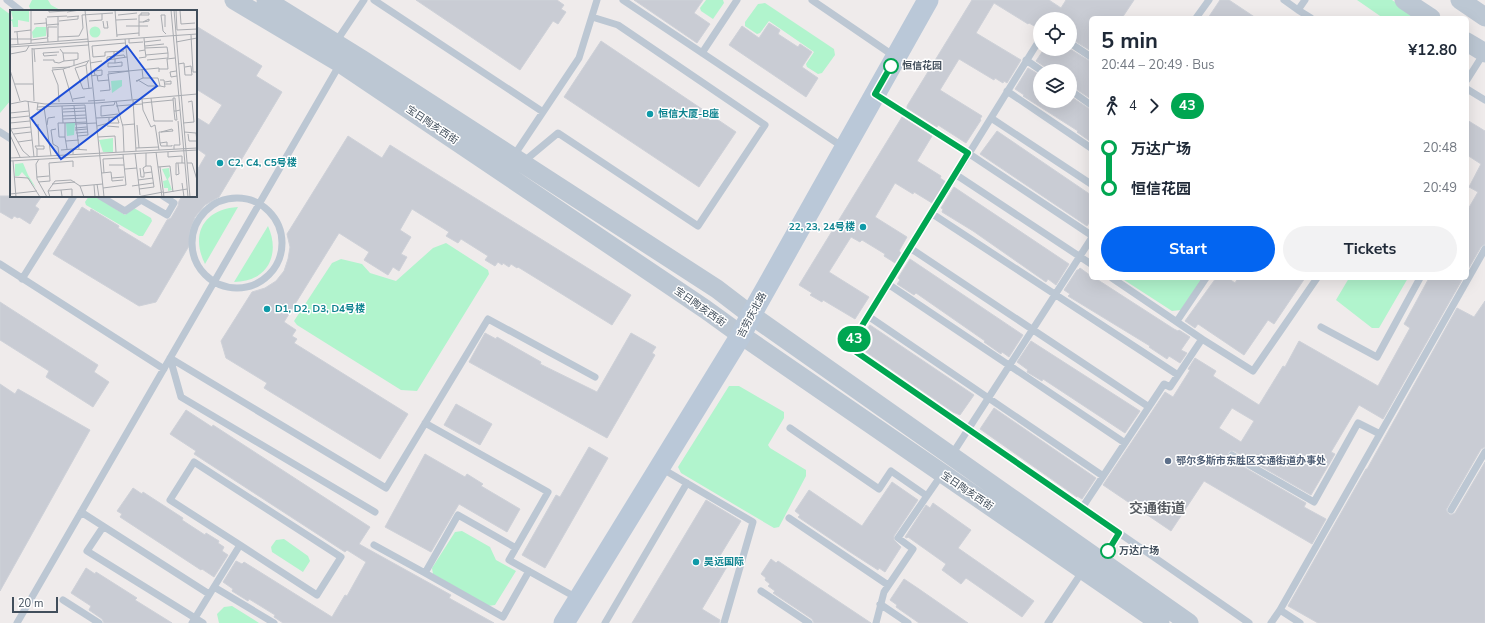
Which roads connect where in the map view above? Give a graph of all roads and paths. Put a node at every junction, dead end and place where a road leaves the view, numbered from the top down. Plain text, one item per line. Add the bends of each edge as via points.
1 (234, 0) edge
2 (266, 0) edge
3 (364, 0) edge
4 (374, 0) edge
5 (597, 0) edge
6 (623, 0) edge
7 (737, 0) edge
8 (812, 0) edge
9 (928, 0) edge
10 (1209, 0) edge
11 (1284, 0) edge
12 (1305, 0) edge
13 (1404, 0) edge
14 (1460, 0) edge
15 (12, 2) edge
16 (19, 10) edge
17 (1298, 10) junction
18 (1197, 16) edge
19 (1308, 16) edge
20 (1428, 16) edge
21 (592, 17) junction
22 (1485, 17) edge
23 (336, 43) junction
24 (1469, 43) edge
25 (1077, 48) edge
26 (1033, 50) edge
27 (702, 53) junction
28 (1484, 53) edge
29 (1089, 56) edge
30 (896, 57) junction
31 (1026, 60) junction
32 (340, 63) junction
33 (1033, 65) edge
34 (1469, 77) edge
35 (1469, 89) edge
36 (1007, 91) junction
37 (875, 94) junction
38 (1077, 95) edge
39 (1485, 100) edge
40 (1089, 103) edge
41 (543, 112) junction
42 (991, 118) junction
43 (0, 132) edge
44 (10, 138) edge
45 (1089, 147) edge
46 (845, 148) junction
47 (968, 153) junction
48 (518, 160) junction
49 (955, 174) junction
50 (1089, 183) edge
51 (73, 197) edge
52 (102, 197) edge
53 (165, 197) edge
54 (142, 198) edge
55 (259, 204) junction
56 (931, 213) junction
57 (1089, 234) edge
58 (1089, 242) edge
59 (910, 248) junction
60 (1485, 248) edge
61 (1080, 257) junction
62 (1089, 263) edge
63 (0, 264) edge
64 (1469, 276) edge
65 (22, 279) junction
66 (1115, 280) edge
67 (1205, 280) edge
68 (1316, 280) edge
69 (1419, 280) edge
70 (1467, 280) edge
71 (214, 282) junction
72 (888, 284) junction
73 (1055, 294) junction
74 (751, 315) junction
75 (868, 316) junction
76 (1177, 321) junction
77 (1321, 327) dead end
78 (1032, 330) junction
79 (741, 336) junction
80 (1202, 339) junction
81 (170, 358) junction
82 (1009, 365) junction
83 (164, 369) junction
84 (1178, 375) junction
85 (595, 377) dead end
86 (988, 398) junction
87 (1149, 407) junction
88 (425, 423) junction
89 (790, 428) dead end
90 (969, 429) junction
91 (1380, 434) junction
92 (1125, 443) junction
93 (1485, 452) edge
94 (1232, 455) dead end
95 (951, 456) junction
96 (660, 468) junction
97 (942, 474) junction
98 (1103, 476) junction
99 (687, 483) junction
100 (927, 496) junction
101 (1082, 508) junction
102 (1452, 510) dead end
103 (81, 512) junction
104 (375, 512) dead end
105 (790, 518) dead end
106 (103, 526) junction
107 (1119, 533) junction
108 (240, 545) junction
109 (374, 545) dead end
110 (516, 548) junction
111 (1101, 561) junction
112 (1083, 570) junction
113 (529, 571) junction
114 (425, 573) junction
115 (888, 585) junction
116 (214, 587) junction
117 (761, 591) dead end
118 (209, 594) junction
119 (578, 599) junction
120 (63, 600) dead end
121 (880, 604) junction
122 (1280, 610) junction
123 (193, 620) edge
124 (17, 623) edge
125 (99, 623) edge
126 (203, 623) edge
127 (274, 623) edge
128 (564, 623) edge
129 (604, 623) edge
130 (724, 623) edge
131 (809, 623) edge
132 (876, 623) edge
133 (908, 623) edge
134 (1048, 623) edge
135 (1160, 623) edge
136 (1189, 623) edge
137 (1249, 623) edge
138 (1272, 623) edge
139 (1300, 623) edge

1 - 32 street, 宝日陶亥西街
2 - 23 street, 宝日陶亥西街
3 - 23 lane
4 - 41 lane
5 - 21 lane
6 - 27 lane
7 - 27 lane
8 - 30 lane
9 - 30 main road, 吉劳庆北路
10 - 18 lane
11 - 17 lane
12 - 17 lane
13 - 20 street
14 - 22 street
15 - 16 lane
17 - 19 lane
21 - 41 lane via 579,58
21 - 48 lane via 618,25 765,125 698,226 558,133
23 - 48 street, 宝日陶亥西街
24 - 28 street
25 - 29 lane
26 - 31 lane
27 - 46 lane
28 - 34 lane
30 - 37 main road, 吉劳庆北路
31 - 33 lane
31 - 36 lane
32 - 55 lane
32 - 79 street, 宝日陶亥西街 via 705,309
35 - 39 lane
36 - 42 lane
36 - 45 lane
37 - 46 main road, 吉劳庆北路
37 - 47 lane
38 - 40 lane
41 - 48 lane
42 - 47 lane
42 - 50 lane
43 - 44 lane
46 - 74 main road, 吉劳庆北路
47 - 49 lane
47 - 57 lane
48 - 74 street, 宝日陶亥西街 via 716,289
49 - 56 lane
49 - 61 lane
51 - 65 lane
52 - 54 lane via 125,211
53 - 54 lane via 174,203 167,215
55 - 71 lane
55 - 71 lane via 244,199 229,199 214,204 202,214 195,228 192,243 195,258 202,272
55 - 71 lane via 270,213 278,225 282,239 281,253 276,266 267,277 255,285 242,288 227,287
56 - 59 lane
56 - 73 lane
58 - 61 lane
59 - 72 lane
59 - 78 lane
60 - 64 lane
61 - 62 lane
61 - 73 lane
63 - 65 lane
65 - 83 lane
66 - 76 lane
67 - 76 lane
68 - 80 lane via 1253,371
69 - 77 lane via 1376,358
70 - 91 lane
71 - 81 lane
72 - 75 lane
72 - 82 lane
73 - 78 lane
73 - 84 lane
74 - 79 main road, 吉劳庆北路
74 - 95 street, 宝日陶亥西街
75 - 86 lane
75 - 90 lane via 849,347
76 - 80 lane
78 - 82 lane
78 - 87 lane
79 - 96 main road, 吉劳庆北路
79 - 97 street, 宝日陶亥西街
80 - 84 lane
81 - 83 lane
81 - 88 lane via 386,488
81 - 104 lane via 181,397
82 - 86 lane
82 - 92 lane
83 - 103 lane
84 - 87 lane via 1170,387 1164,384
85 - 88 lane via 488,318
86 - 90 lane
86 - 98 lane
87 - 92 lane
88 - 110 lane via 548,492
89 - 100 lane via 879,489 891,471
90 - 95 lane
90 - 101 lane
91 - 94 lane via 1358,423 1314,502
91 - 122 lane
92 - 98 lane
93 - 102 lane
95 - 111 street, 宝日陶亥西街
96 - 99 lane
96 - 119 main road, 吉劳庆北路
97 - 100 lane
97 - 112 street, 宝日陶亥西街
98 - 101 lane
99 - 129 lane
99 - 130 lane via 753,522
100 - 115 lane via 898,538 913,549
101 - 107 lane
103 - 106 lane
103 - 124 lane
105 - 115 lane
106 - 118 lane
106 - 123 lane via 88,551
107 - 111 lane
107 - 137 lane
108 - 108 lane via 317,595 342,557 194,462 170,500
108 - 116 lane
109 - 114 lane
110 - 113 lane via 509,560
110 - 114 lane via 458,515
111 - 136 street, 宝日陶亥西街
112 - 134 lane
112 - 135 street, 宝日陶亥西街
113 - 114 lane via 503,617
113 - 119 lane
115 - 121 lane
116 - 118 lane
116 - 127 lane
117 - 131 lane
118 - 123 lane
119 - 128 main road, 吉劳庆北路
120 - 125 lane
121 - 132 lane
121 - 133 lane
122 - 138 lane
122 - 139 lane
123 - 126 lane

